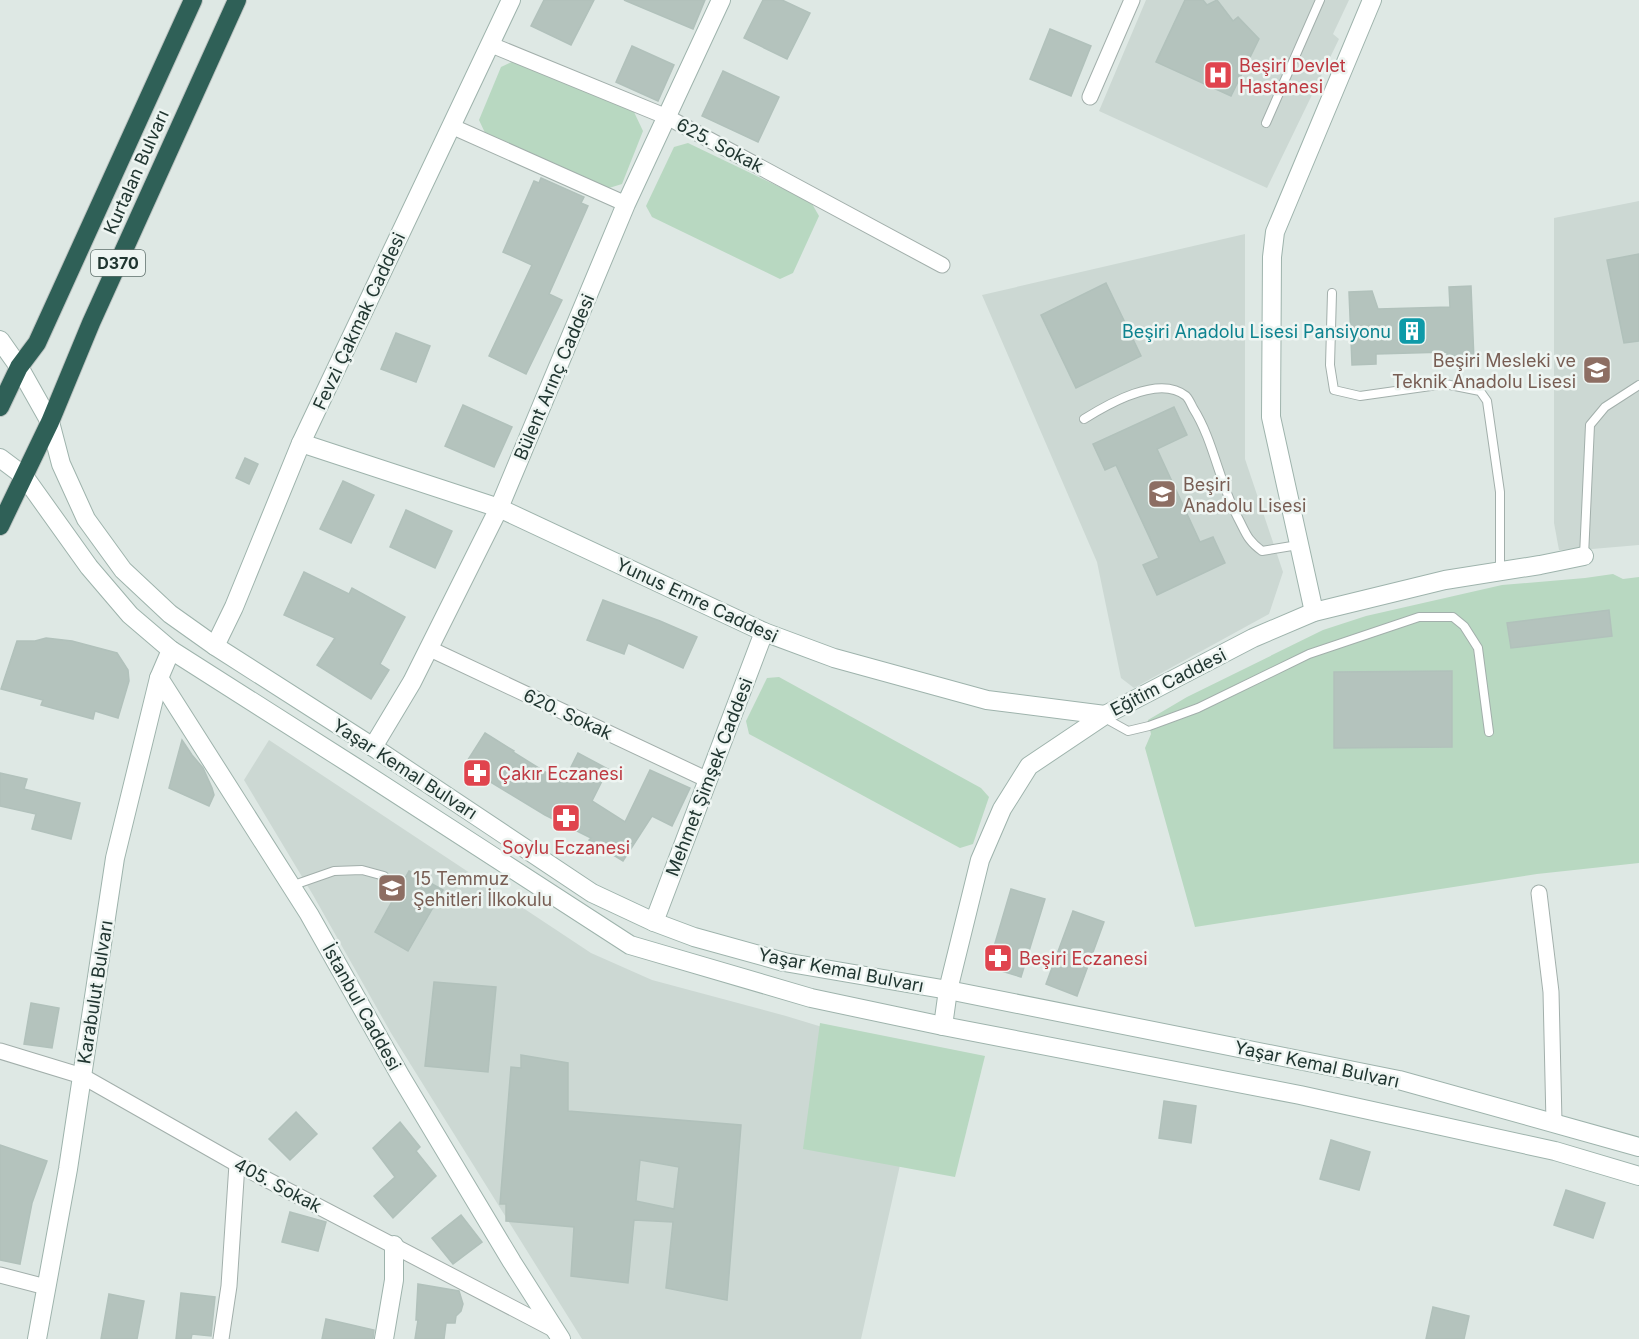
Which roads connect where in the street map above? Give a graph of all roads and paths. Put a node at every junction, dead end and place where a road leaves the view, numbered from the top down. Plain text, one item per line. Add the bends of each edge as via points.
1 (194, 0) edge
2 (237, 0) edge
3 (511, 0) edge
4 (721, 0) edge
5 (1132, 0) edge
6 (1320, 0) edge
7 (1372, 0) edge
8 (489, 44) junction
9 (1090, 97) dead end
10 (667, 117) junction
11 (1266, 123) dead end
12 (451, 126) junction
13 (626, 204) junction
14 (942, 265) dead end
15 (1332, 293) dead end
16 (0, 340) edge
17 (19, 367) junction
18 (1639, 385) edge
19 (0, 407) edge
20 (1084, 419) dead end
21 (50, 422) junction
22 (301, 442) junction
23 (0, 458) edge
24 (24, 476) junction
25 (499, 508) junction
26 (0, 526) edge
27 (1298, 545) junction
28 (1584, 555) joint
29 (1500, 571) junction
30 (1314, 612) junction
31 (764, 632) junction
32 (215, 646) junction
33 (428, 648) junction
34 (171, 650) junction
35 (159, 678) junction
36 (1105, 715) junction
37 (1489, 732) dead end
38 (372, 747) junction
39 (708, 780) junction
40 (384, 876) dead end
41 (291, 886) junction
42 (1539, 893) dead end
43 (654, 922) junction
44 (948, 990) junction
45 (943, 1026) junction
46 (0, 1051) edge
47 (82, 1076) junction
48 (1554, 1122) junction
49 (1639, 1147) edge
50 (237, 1164) junction
51 (1639, 1176) edge
52 (394, 1245) junction
53 (0, 1275) edge
54 (46, 1287) junction
55 (557, 1334) edge
56 (37, 1339) edge
57 (221, 1339) edge
58 (384, 1339) edge

1 - 17 highway, Kurtalan Bulvarı / D370 via 37,343
2 - 21 highway, Kurtalan Bulvarı / D370
3 - 8 street, Fevzi Çakmak Caddesi
4 - 10 street, Bülent Arınç Caddesi
5 - 9 street
6 - 11 lane
7 - 27 street via 1275,232 1271,417
8 - 10 street, 625. Sokak
8 - 12 street, Fevzi Çakmak Caddesi
10 - 13 street, Bülent Arınç Caddesi
10 - 14 street, 625. Sokak
12 - 13 street
12 - 22 street, Fevzi Çakmak Caddesi
13 - 25 street, Bülent Arınç Caddesi
15 - 29 lane via 1330,364 1334,390 1360,396 1445,384 1480,391 1487,401 1500,492
16 - 17 street, Yaşar Kemal Bulvarı
17 - 19 highway, Kurtalan Bulvarı / D370
17 - 21 street, Yaşar Kemal Bulvarı
18 - 28 lane via 1605,407 1590,425
20 - 27 lane via 1144,390 1172,389 1186,397 1202,421 1229,502 1250,542 1262,550
21 - 24 highway, Kurtalan Bulvarı / D370
21 - 32 street, Yaşar Kemal Bulvarı via 61,464 86,519 123,570 171,614
22 - 25 street, Yunus Emre Caddesi
22 - 32 street, Fevzi Çakmak Caddesi
23 - 24 street, Yaşar Kemal Bulvarı
24 - 26 highway, Kurtalan Bulvarı / D370
24 - 34 street, Yaşar Kemal Bulvarı via 89,567 130,615
25 - 31 street, Yunus Emre Caddesi
25 - 33 street, Bülent Arınç Caddesi
27 - 30 street
28 - 29 street, Eğitim Caddesi
29 - 30 street, Eğitim Caddesi via 1444,580
30 - 36 street, Eğitim Caddesi via 1253,638
31 - 36 street, Yunus Emre Caddesi via 834,658 987,699
31 - 39 street, Mehmet Şimşek Caddesi
32 - 38 street, Yaşar Kemal Bulvarı
33 - 38 street, Bülent Arınç Caddesi
33 - 39 street, 620. Sokak
34 - 35 street, Karabulut Bulvarı
34 - 45 street, Yaşar Kemal Bulvarı via 630,945 811,998
35 - 41 street, İstanbul Caddesi
35 - 47 street, Karabulut Bulvarı via 115,858
36 - 37 lane via 1128,730 1149,726 1198,708 1309,654 1419,617 1454,617 1478,648
36 - 44 street, Eğitim Caddesi via 1029,766 1002,809 980,860
38 - 43 street, Yaşar Kemal Bulvarı via 592,893
39 - 43 street, Mehmet Şimşek Caddesi
40 - 41 lane via 362,870 334,871
41 - 55 street, İstanbul Caddesi via 400,1077
42 - 48 street via 1551,992
43 - 44 street, Yaşar Kemal Bulvarı via 784,962
44 - 45 street, Eğitim Caddesi
44 - 48 street, Yaşar Kemal Bulvarı via 1399,1080
45 - 51 street, Yaşar Kemal Bulvarı via 1312,1098 1555,1151
46 - 47 street, 405. Sokak
47 - 50 street, 405. Sokak
47 - 54 street, Karabulut Bulvarı
48 - 49 street, Yaşar Kemal Bulvarı
50 - 52 street, 405. Sokak
50 - 57 street via 229,1286
52 - 55 street, 405. Sokak
52 - 58 street via 394,1280
53 - 54 street
54 - 56 street, Karabulut Bulvarı

